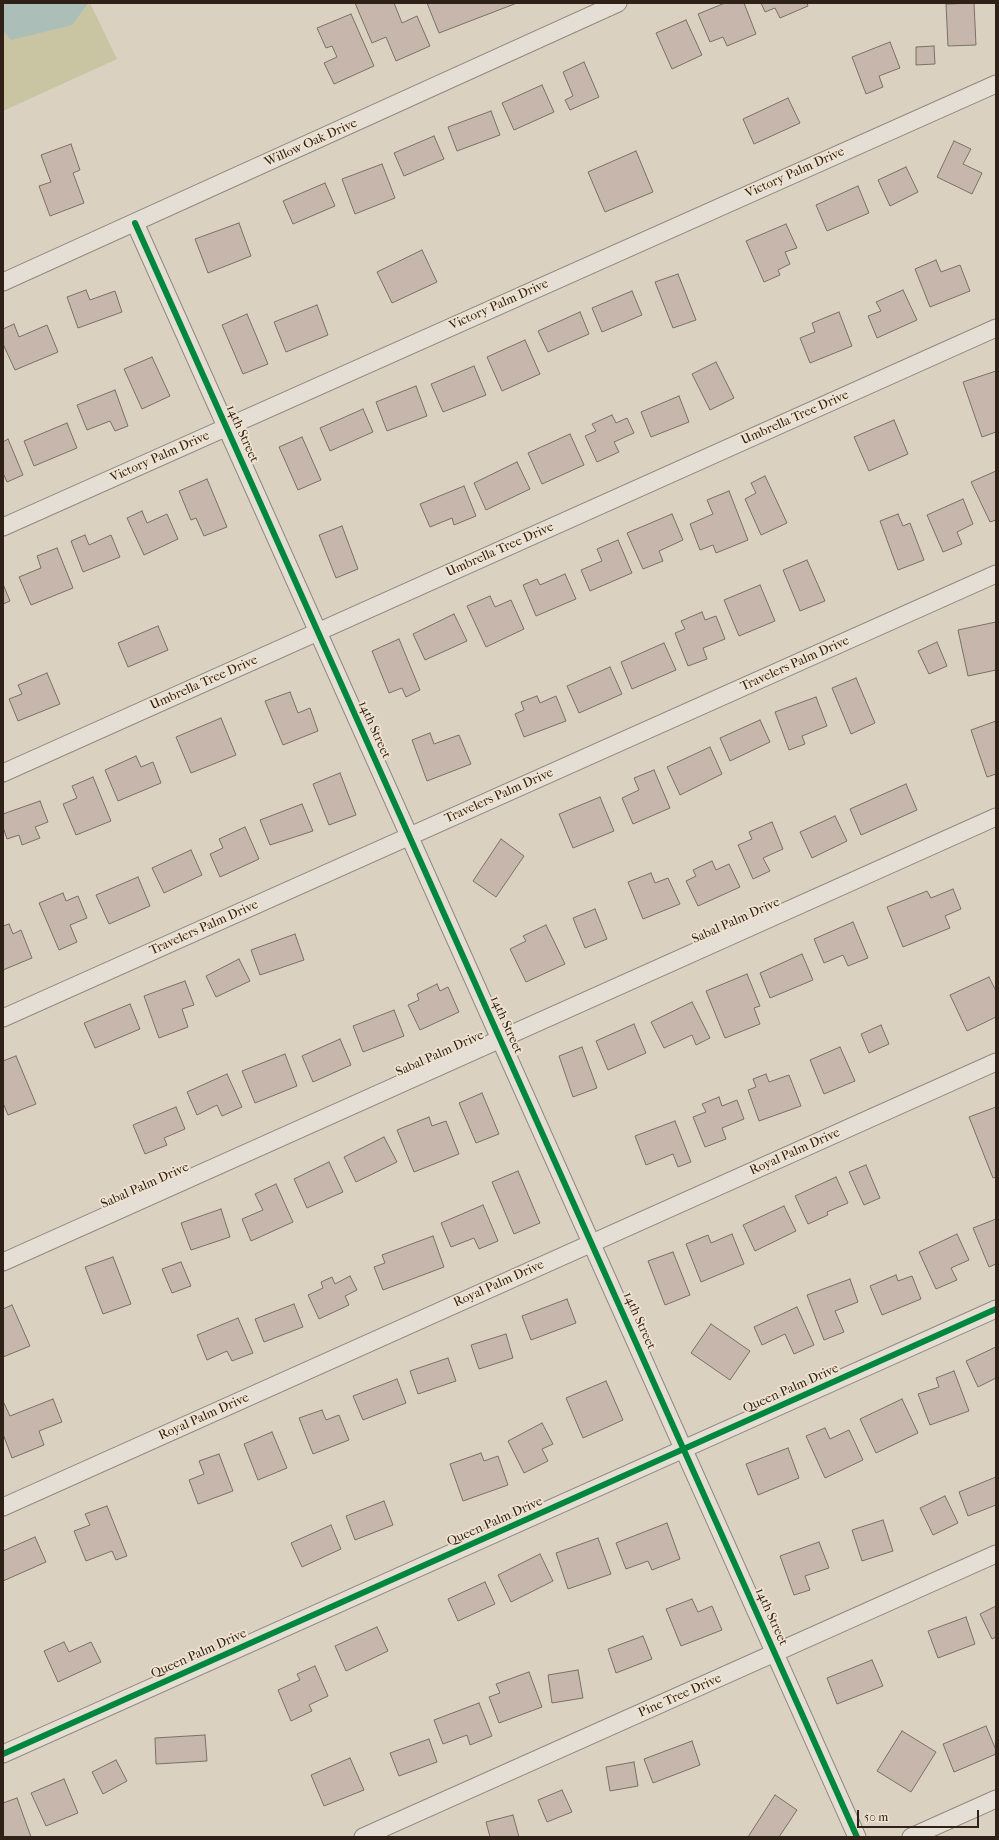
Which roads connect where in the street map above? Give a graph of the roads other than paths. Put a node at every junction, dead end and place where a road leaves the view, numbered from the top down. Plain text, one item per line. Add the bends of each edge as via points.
1 (618, 3) edge
2 (996, 84) edge
3 (135, 223) junction
4 (3, 282) edge
5 (996, 328) edge
6 (227, 427) junction
7 (3, 527) edge
8 (996, 574) edge
9 (318, 632) junction
10 (3, 773) edge
11 (996, 817) edge
12 (409, 836) junction
13 (3, 1018) edge
14 (500, 1039) junction
15 (996, 1062) edge
16 (592, 1243) junction
17 (3, 1262) edge
18 (996, 1309) edge
19 (684, 1450) junction
20 (3, 1507) edge
21 (996, 1554) edge
22 (775, 1653) junction
23 (3, 1754) edge
24 (996, 1799) edge
25 (364, 1837) edge
26 (857, 1837) edge
27 (911, 1837) edge

1 - 3 street, Willow Oak Drive
2 - 6 street, Victory Palm Drive
3 - 4 street, Willow Oak Drive
3 - 6 street, 14th Street
5 - 9 street, Umbrella Tree Drive
6 - 7 street, Victory Palm Drive
6 - 9 street, 14th Street
8 - 12 street, Travelers Palm Drive
9 - 10 street, Umbrella Tree Drive
9 - 12 street, 14th Street
11 - 14 street, Sabal Palm Drive
12 - 13 street, Travelers Palm Drive
12 - 14 street, 14th Street
14 - 16 street, 14th Street
14 - 17 street, Sabal Palm Drive
15 - 16 street, Royal Palm Drive
16 - 19 street, 14th Street
16 - 20 street, Royal Palm Drive
18 - 19 street, Queen Palm Drive
19 - 22 street, 14th Street
19 - 23 street, Queen Palm Drive
21 - 22 street, Pine Tree Drive
22 - 25 street, Pine Tree Drive
22 - 26 street, 14th Street
24 - 27 street

